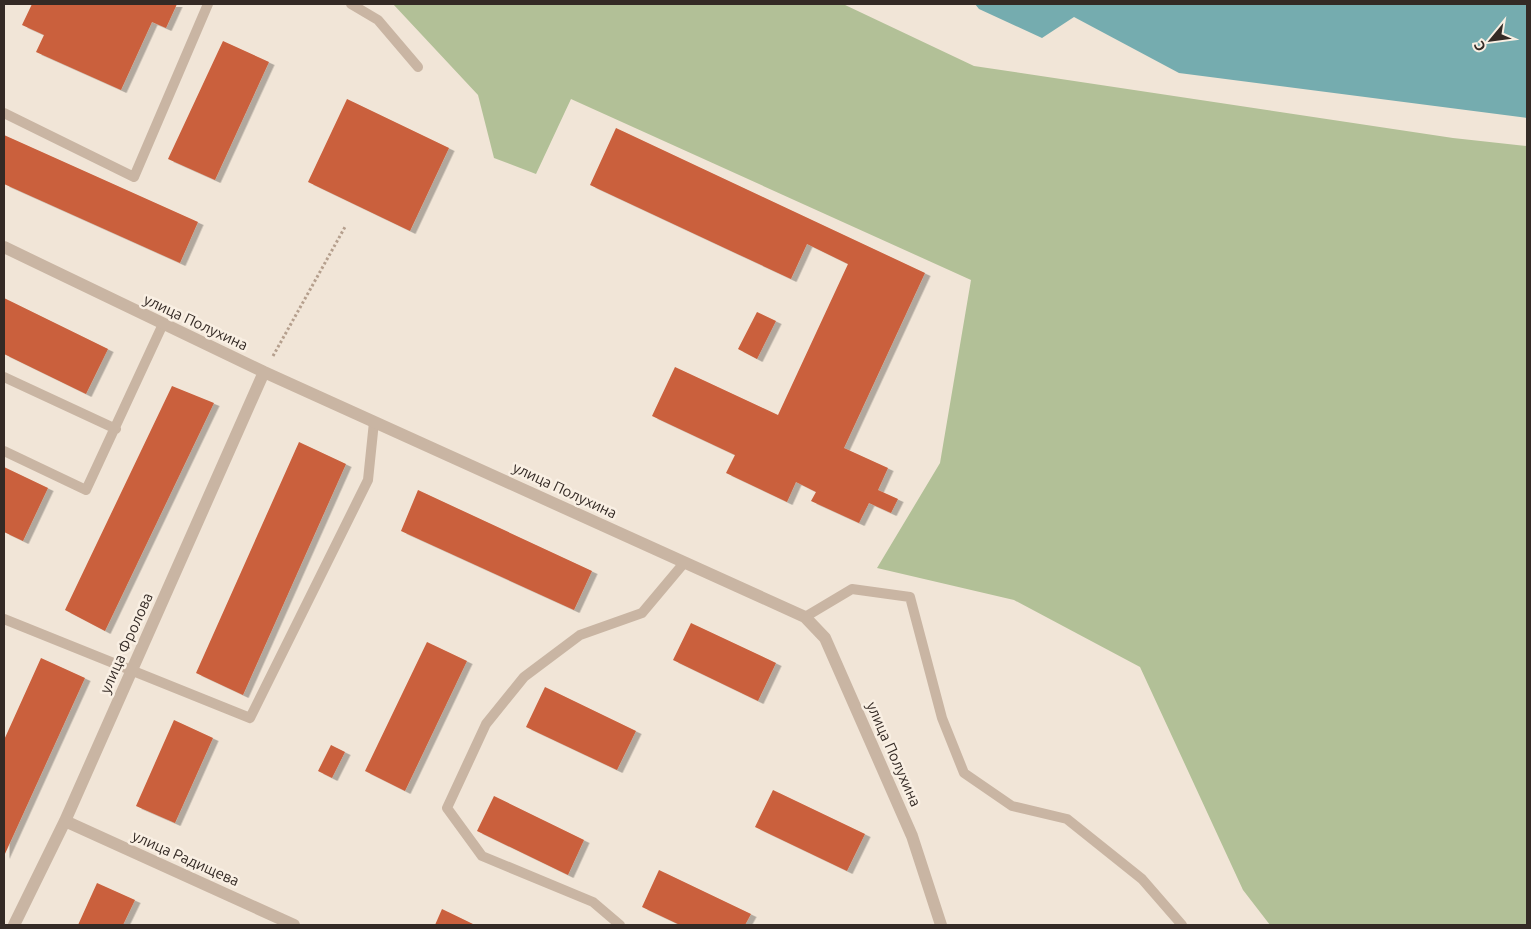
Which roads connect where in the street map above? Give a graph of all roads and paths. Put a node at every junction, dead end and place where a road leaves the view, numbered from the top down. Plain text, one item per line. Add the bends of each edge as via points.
1 (208, 4) edge
2 (351, 4) edge
3 (418, 67) dead end
4 (4, 113) edge
5 (345, 227) dead end
6 (4, 247) edge
7 (163, 324) junction
8 (264, 372) junction
9 (4, 377) edge
10 (374, 422) junction
11 (116, 429) junction
12 (4, 451) edge
13 (684, 563) junction
14 (805, 617) junction
15 (4, 619) edge
16 (132, 670) junction
17 (65, 821) junction
18 (14, 925) edge
19 (294, 925) edge
20 (620, 925) edge
21 (941, 925) edge
22 (1182, 925) edge

1 - 4 lane via 134,177
2 - 3 lane via 378,20
5 - 8 path
6 - 7 street, улица Полухина
7 - 8 street, улица Полухина
7 - 11 lane
8 - 10 street, улица Полухина
8 - 16 street, улица Фролова
9 - 11 lane
10 - 13 street, улица Полухина
10 - 16 lane via 368,480 250,718
11 - 12 lane via 86,490
13 - 14 street, улица Полухина
13 - 20 lane via 642,613 580,635 524,677 486,724 447,808 482,856 593,902
14 - 21 street, улица Полухина via 829,647 912,836
14 - 22 lane via 852,589 910,597 942,718 964,773 1012,806 1067,819 1142,879
15 - 16 lane
16 - 17 street, улица Фролова
17 - 18 street, улица Фролова
17 - 19 street, улица Радищева

